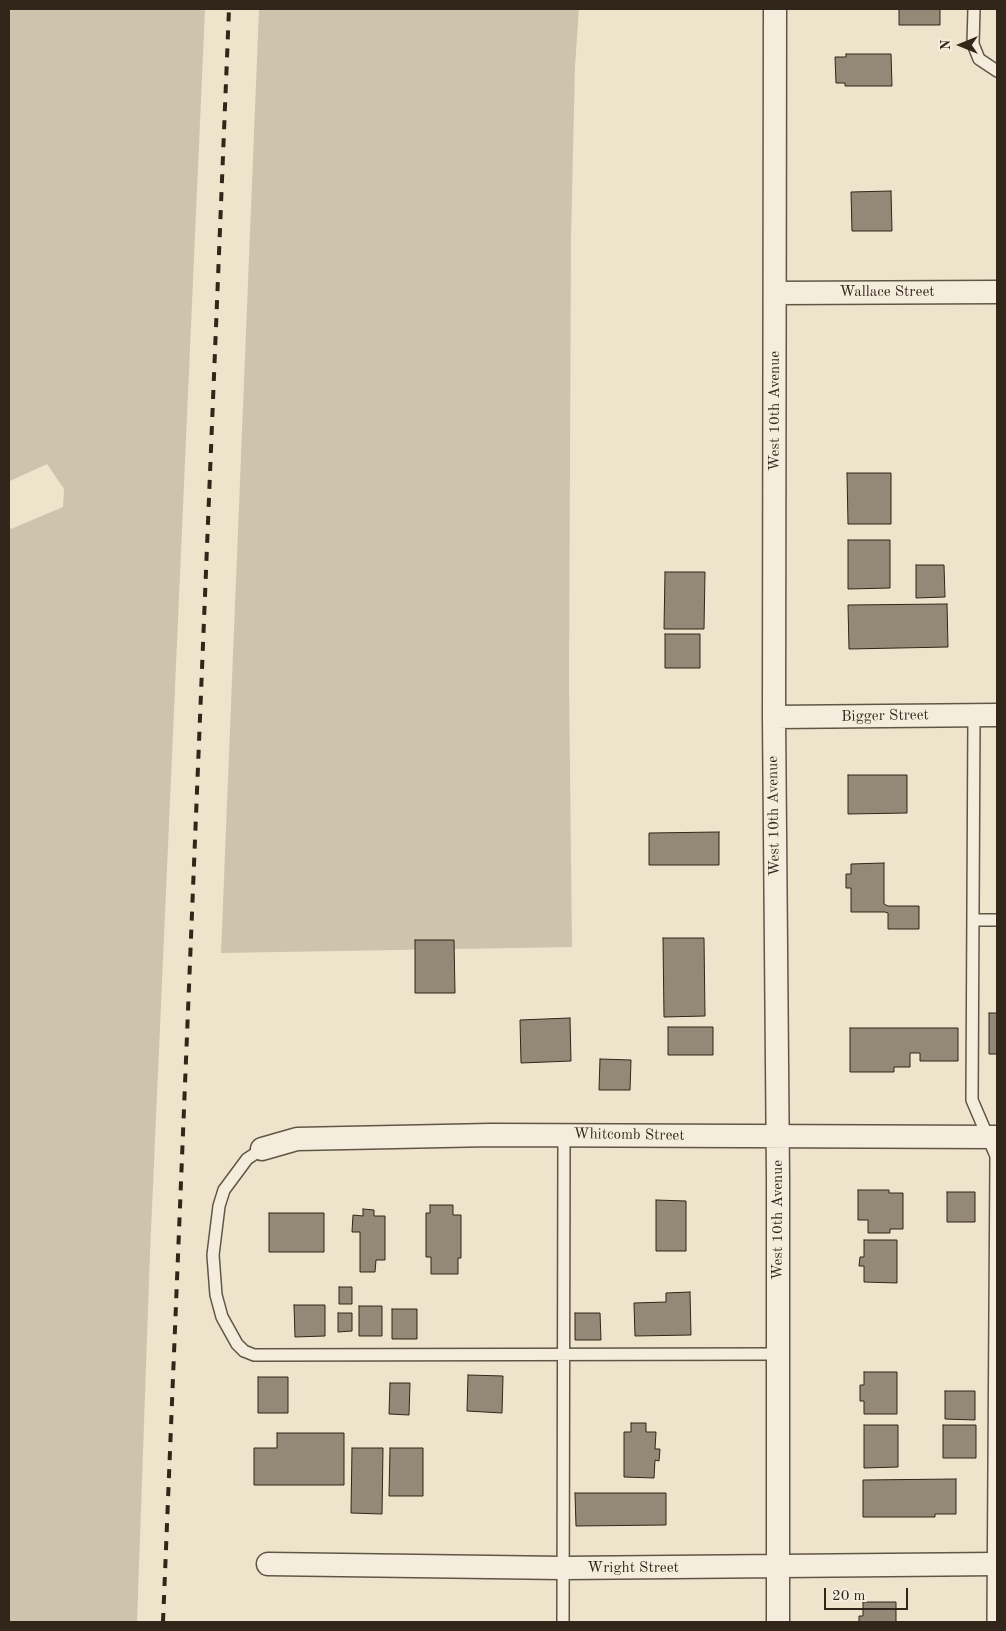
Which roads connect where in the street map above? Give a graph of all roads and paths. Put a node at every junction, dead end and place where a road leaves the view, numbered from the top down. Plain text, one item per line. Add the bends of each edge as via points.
1 (775, 9) edge
2 (974, 9) edge
3 (997, 70) edge
4 (997, 292) edge
5 (776, 293) junction
6 (974, 715) junction
7 (997, 715) edge
8 (774, 717) junction
9 (972, 920) junction
10 (997, 920) edge
11 (564, 1135) junction
12 (777, 1137) junction
13 (992, 1137) edge
14 (262, 1149) joint
15 (778, 1354) junction
16 (996, 1354) edge
17 (562, 1355) junction
18 (268, 1564) dead end
19 (995, 1564) edge
20 (778, 1567) junction
21 (563, 1568) junction
22 (563, 1622) edge
23 (778, 1622) edge
24 (993, 1622) edge

1 - 5 street, West 10th Avenue
2 - 3 lane via 973,44 976,52 979,59
4 - 5 street, Wallace Street
5 - 8 street, West 10th Avenue
6 - 7 street, Bigger Street
6 - 8 street, Bigger Street
6 - 9 lane
8 - 12 street, West 10th Avenue
9 - 10 lane
9 - 13 lane via 972,1100
11 - 12 street, Whitcomb Street
11 - 14 street, Whitcomb Street via 297,1139
11 - 17 lane
12 - 13 street, Whitcomb Street
12 - 15 street, West 10th Avenue
13 - 16 lane via 996,1156
14 - 17 lane via 248,1159 224,1190 215,1230 216,1295 230,1335 244,1351 265,1356
15 - 17 lane
15 - 20 street, West 10th Avenue
16 - 19 lane
17 - 21 lane
18 - 21 street, Wright Street
19 - 20 street, Wright Street
19 - 24 lane
20 - 21 street, Wright Street
20 - 23 street, West 10th Avenue
21 - 22 lane

